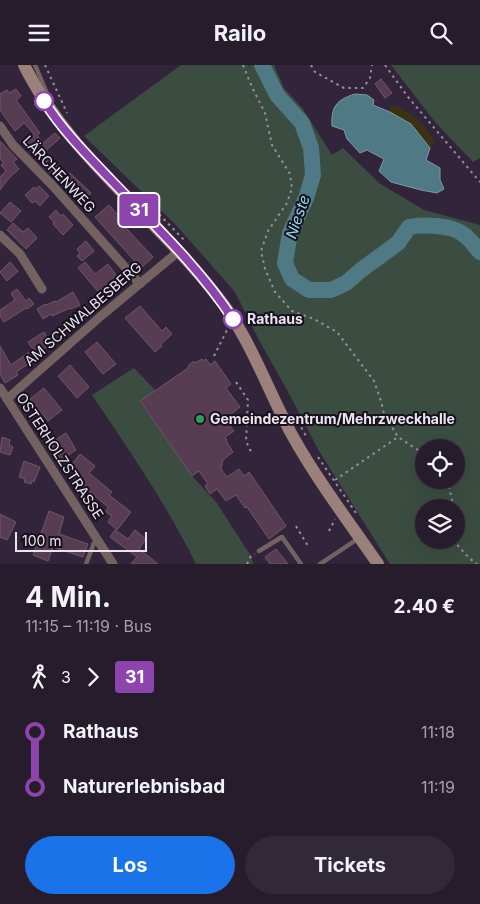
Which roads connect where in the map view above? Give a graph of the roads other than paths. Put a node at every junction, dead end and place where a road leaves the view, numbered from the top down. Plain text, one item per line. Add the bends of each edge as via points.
1 (24, 65) edge
2 (35, 65) edge
3 (52, 114) junction
4 (0, 125) edge
5 (0, 235) edge
6 (179, 251) junction
7 (140, 284) junction
8 (42, 289) dead end
9 (0, 388) edge
10 (7, 399) junction
11 (360, 537) junction
12 (98, 541) junction
13 (259, 551) road end
14 (86, 564) edge
15 (113, 564) edge
16 (301, 564) edge
17 (320, 564) edge
18 (378, 564) edge

1 - 3 street
2 - 3 lane
3 - 6 street
4 - 7 street, LÄRCHENWEG via 13,145
5 - 8 street via 20,254
6 - 7 street, AM SCHWALBESBERG
6 - 11 street via 219,297 236,323 292,435
7 - 10 street, AM SCHWALBESBERG
9 - 10 street, OSTERHOLZSTRASSE
10 - 12 street, OSTERHOLZSTRASSE
11 - 17 lane
11 - 18 street
12 - 14 lane via 94,543
12 - 15 street, OSTERHOLZSTRASSE
13 - 16 lane via 282,537

